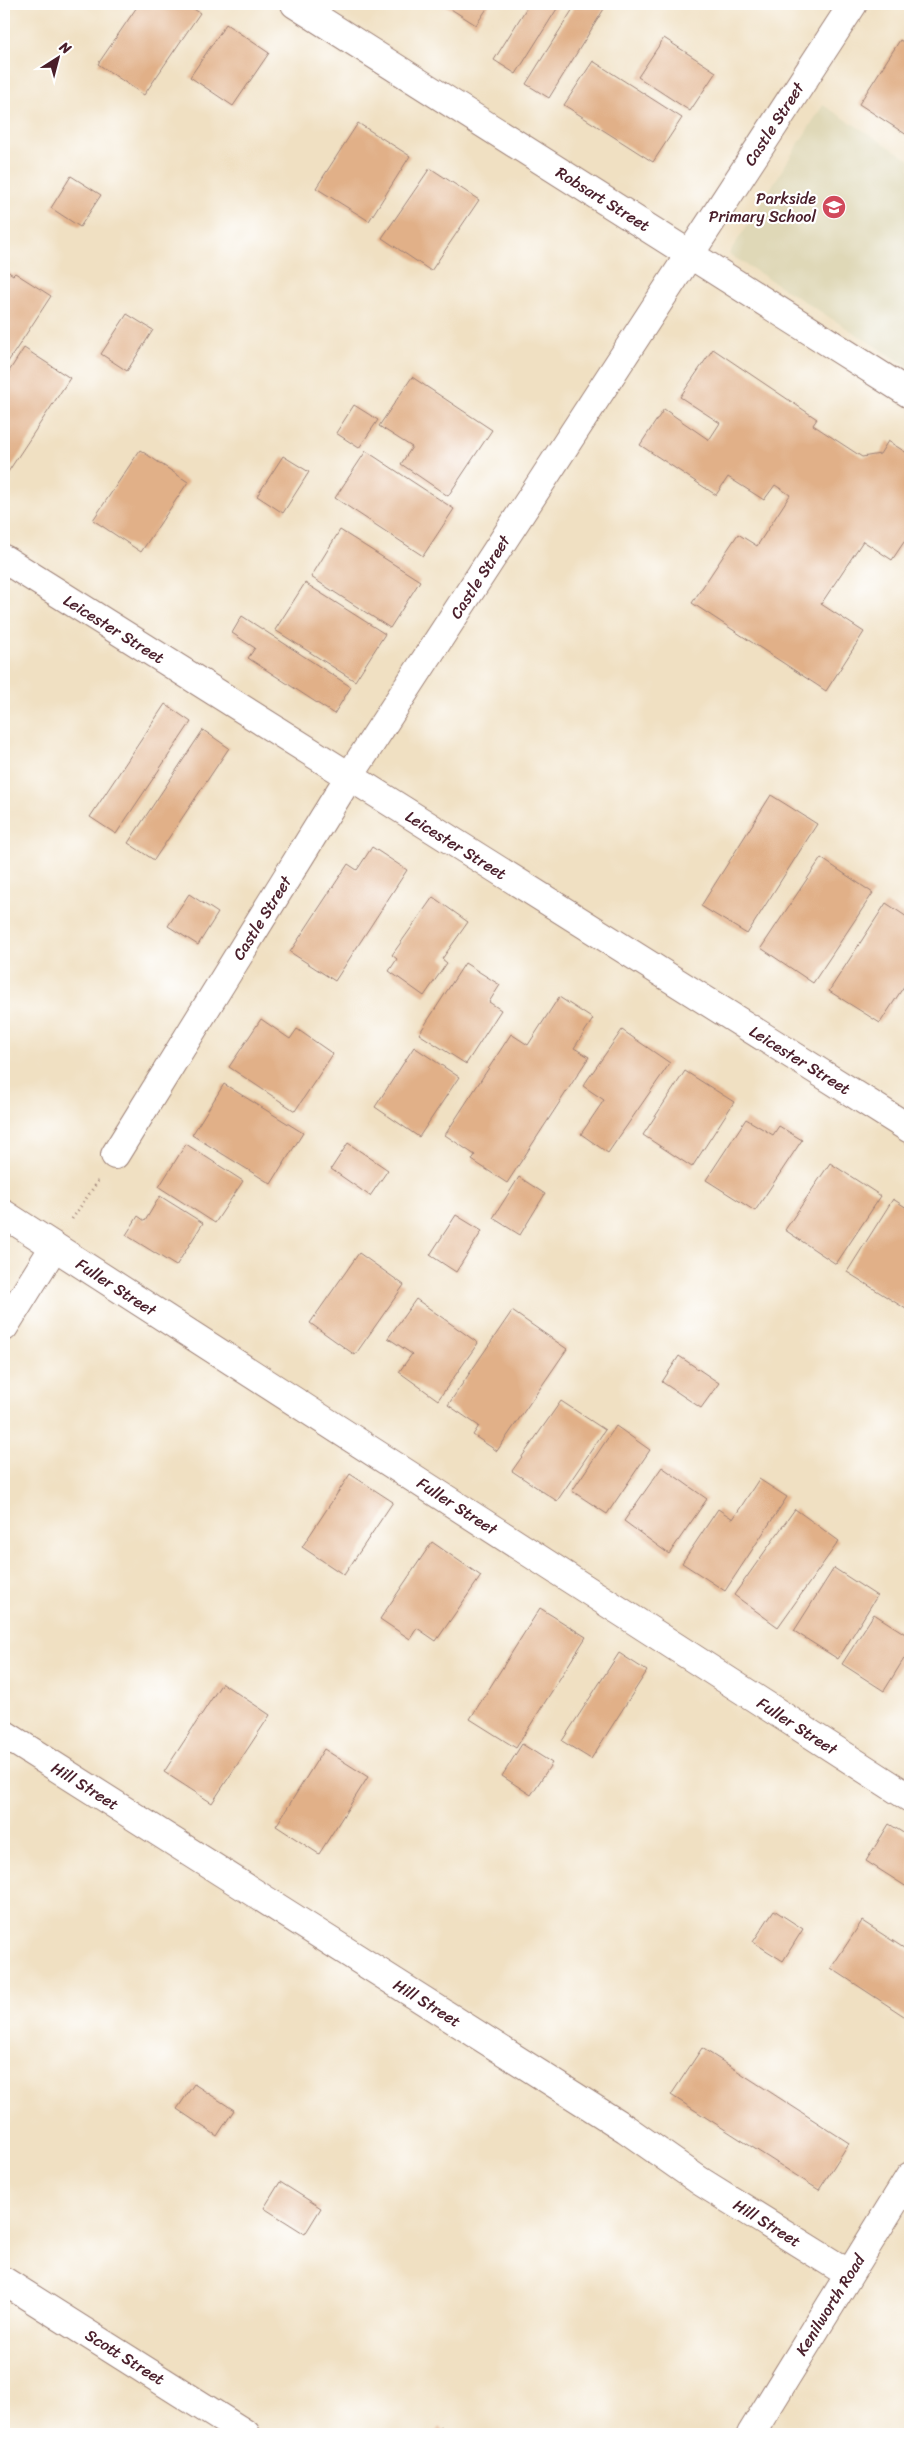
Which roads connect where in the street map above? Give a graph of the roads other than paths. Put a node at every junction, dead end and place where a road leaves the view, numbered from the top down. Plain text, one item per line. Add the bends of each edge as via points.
1 (295, 4) edge
2 (853, 4) edge
3 (690, 254) junction
4 (910, 394) edge
5 (4, 559) edge
6 (349, 777) junction
7 (910, 1129) edge
8 (115, 1155) road end
9 (4, 1214) edge
10 (54, 1247) junction
11 (4, 1327) edge
12 (4, 1734) edge
13 (910, 1798) edge
14 (910, 2176) edge
15 (903, 2204) edge
16 (849, 2274) junction
17 (4, 2281) edge
18 (246, 2434) edge
19 (750, 2434) edge

1 - 3 street, Robsart Street
2 - 3 street, Castle Street
3 - 4 street, Robsart Street
3 - 6 street, Castle Street
5 - 6 street, Leicester Street
6 - 7 street, Leicester Street
6 - 8 street, Castle Street
9 - 10 street, Fuller Street
10 - 11 street
10 - 13 street, Fuller Street
12 - 16 street, Hill Street
14 - 15 street, Kenilworth Road
15 - 16 street, Kenilworth Road
16 - 19 street, Kenilworth Road
17 - 18 street, Scott Street

